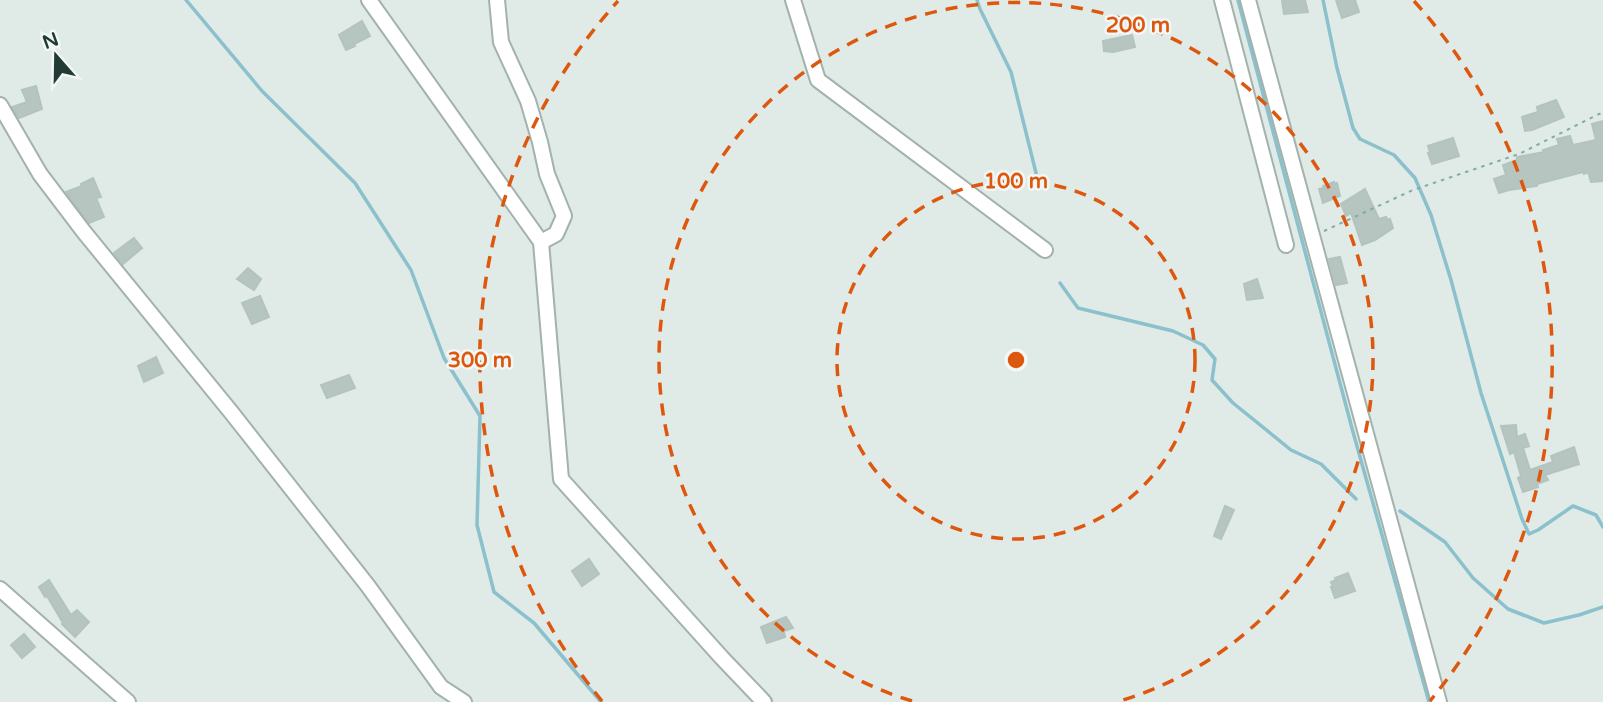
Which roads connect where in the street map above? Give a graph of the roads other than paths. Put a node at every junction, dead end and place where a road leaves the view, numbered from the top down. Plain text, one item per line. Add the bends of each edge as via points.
1 (369, 0) edge
2 (497, 0) edge
3 (793, 0) edge
4 (1222, 0) edge
5 (1248, 0) edge
6 (0, 105) edge
7 (541, 242) junction
8 (1286, 246) dead end
9 (1045, 250) dead end
10 (0, 589) edge
11 (128, 702) edge
12 (464, 702) edge
13 (764, 702) edge
14 (1439, 702) edge

1 - 7 street
2 - 7 street via 500,42 527,101 564,216 556,234
3 - 9 street via 818,80
4 - 8 street
5 - 14 street
6 - 12 street via 40,174 84,232 359,575 441,687
7 - 13 street via 561,479
10 - 11 street

